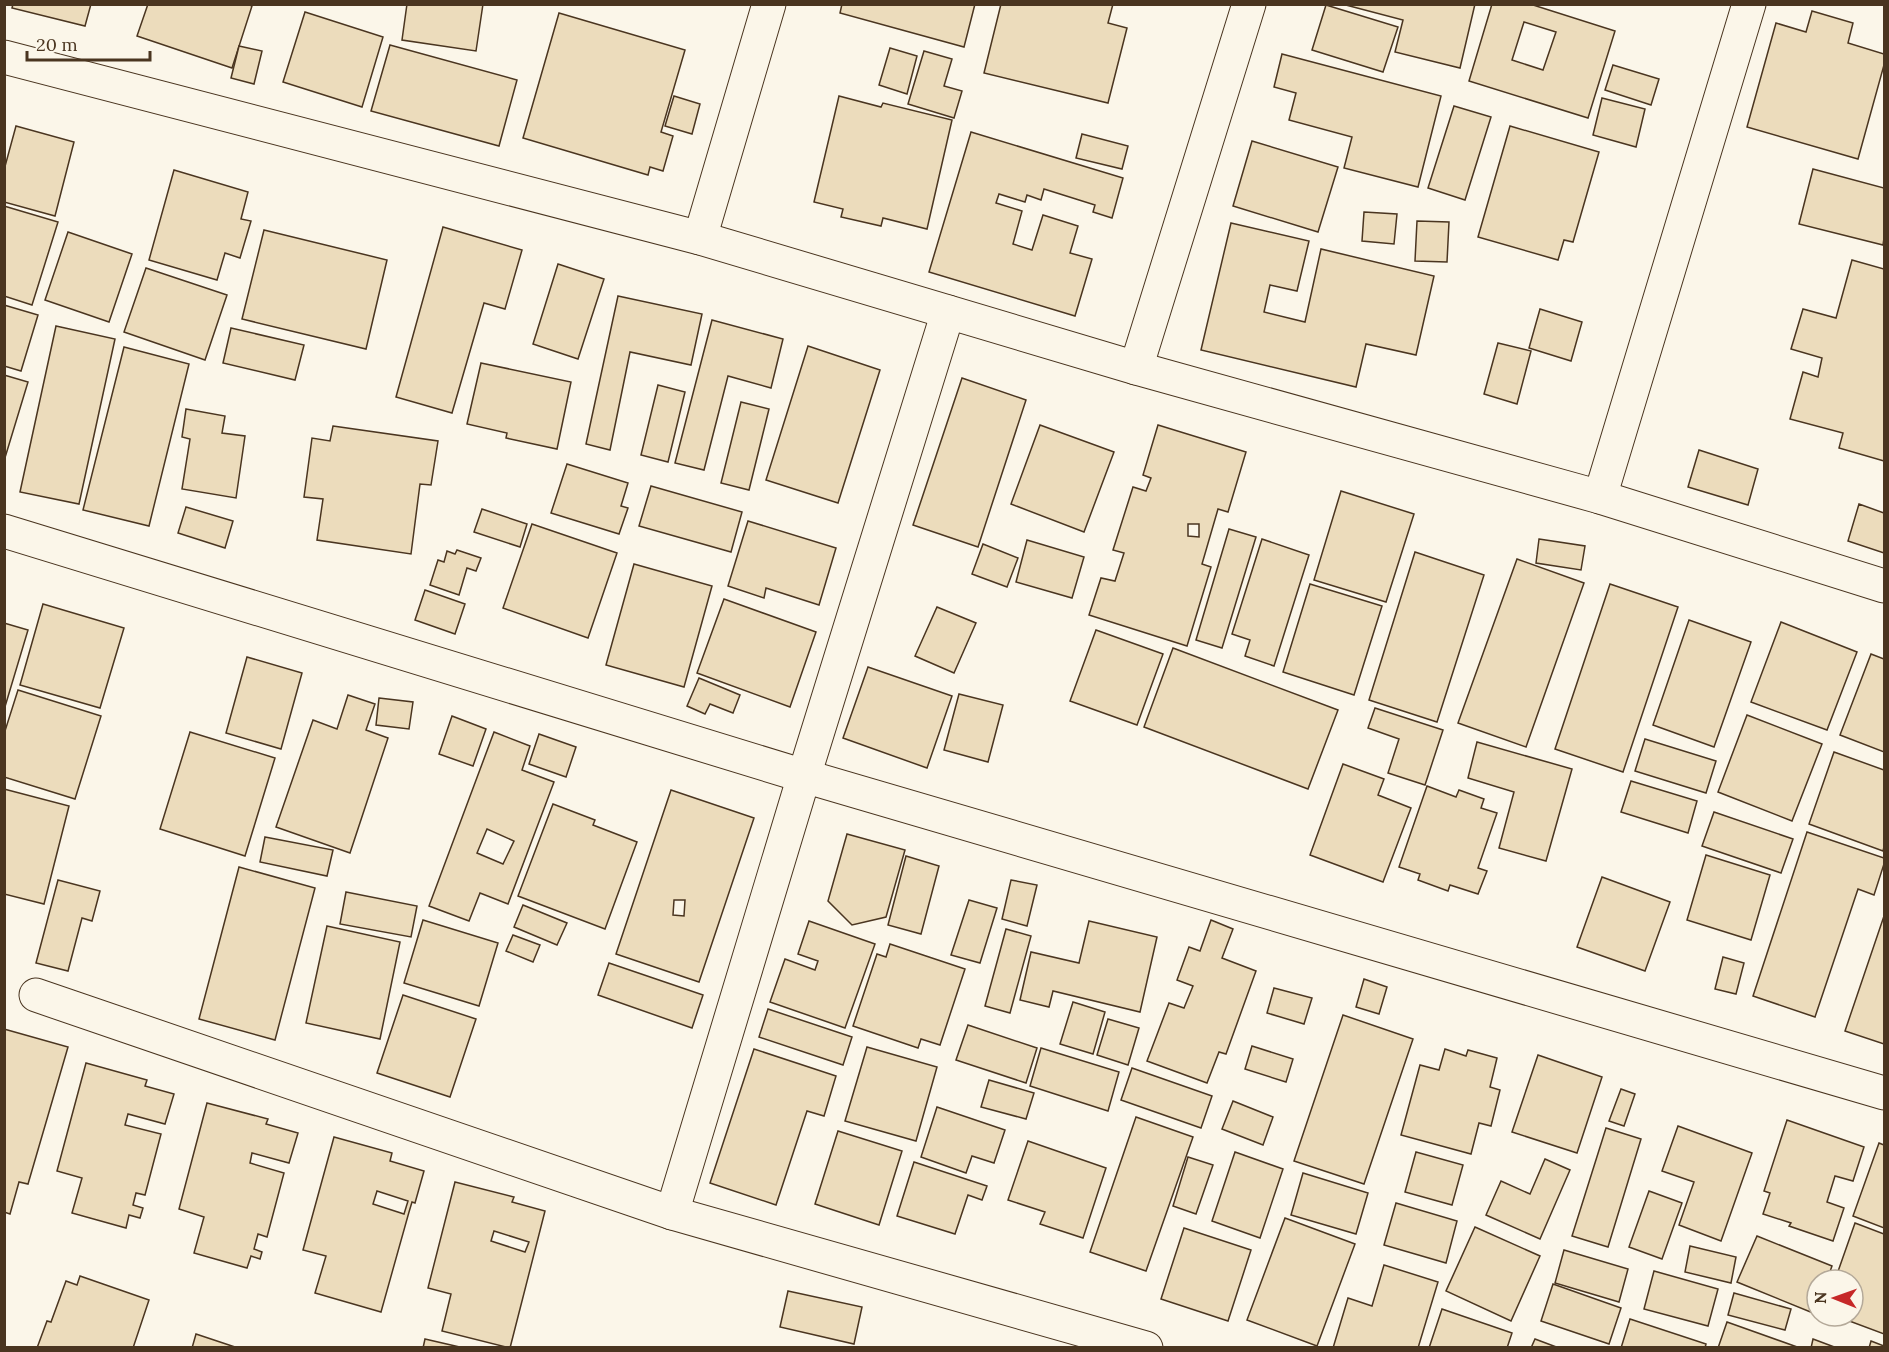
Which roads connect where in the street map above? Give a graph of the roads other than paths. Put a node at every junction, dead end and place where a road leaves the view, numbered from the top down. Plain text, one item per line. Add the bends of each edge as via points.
1 (769, 4) edge
2 (1249, 4) edge
3 (1749, 4) edge
4 (4, 57) edge
5 (700, 238) junction
6 (948, 312) junction
7 (1136, 368) junction
8 (1600, 497) junction
9 (4, 531) edge
10 (1884, 586) edge
11 (804, 776) junction
12 (36, 995) dead end
13 (1884, 1093) edge
14 (672, 1213) junction
15 (1146, 1347) edge

1 - 5 street
2 - 7 street
3 - 8 street
4 - 5 street
5 - 6 street
6 - 7 street
6 - 11 street
7 - 8 street
8 - 10 street
9 - 11 street
11 - 13 street
11 - 14 street
12 - 14 street
14 - 15 street

